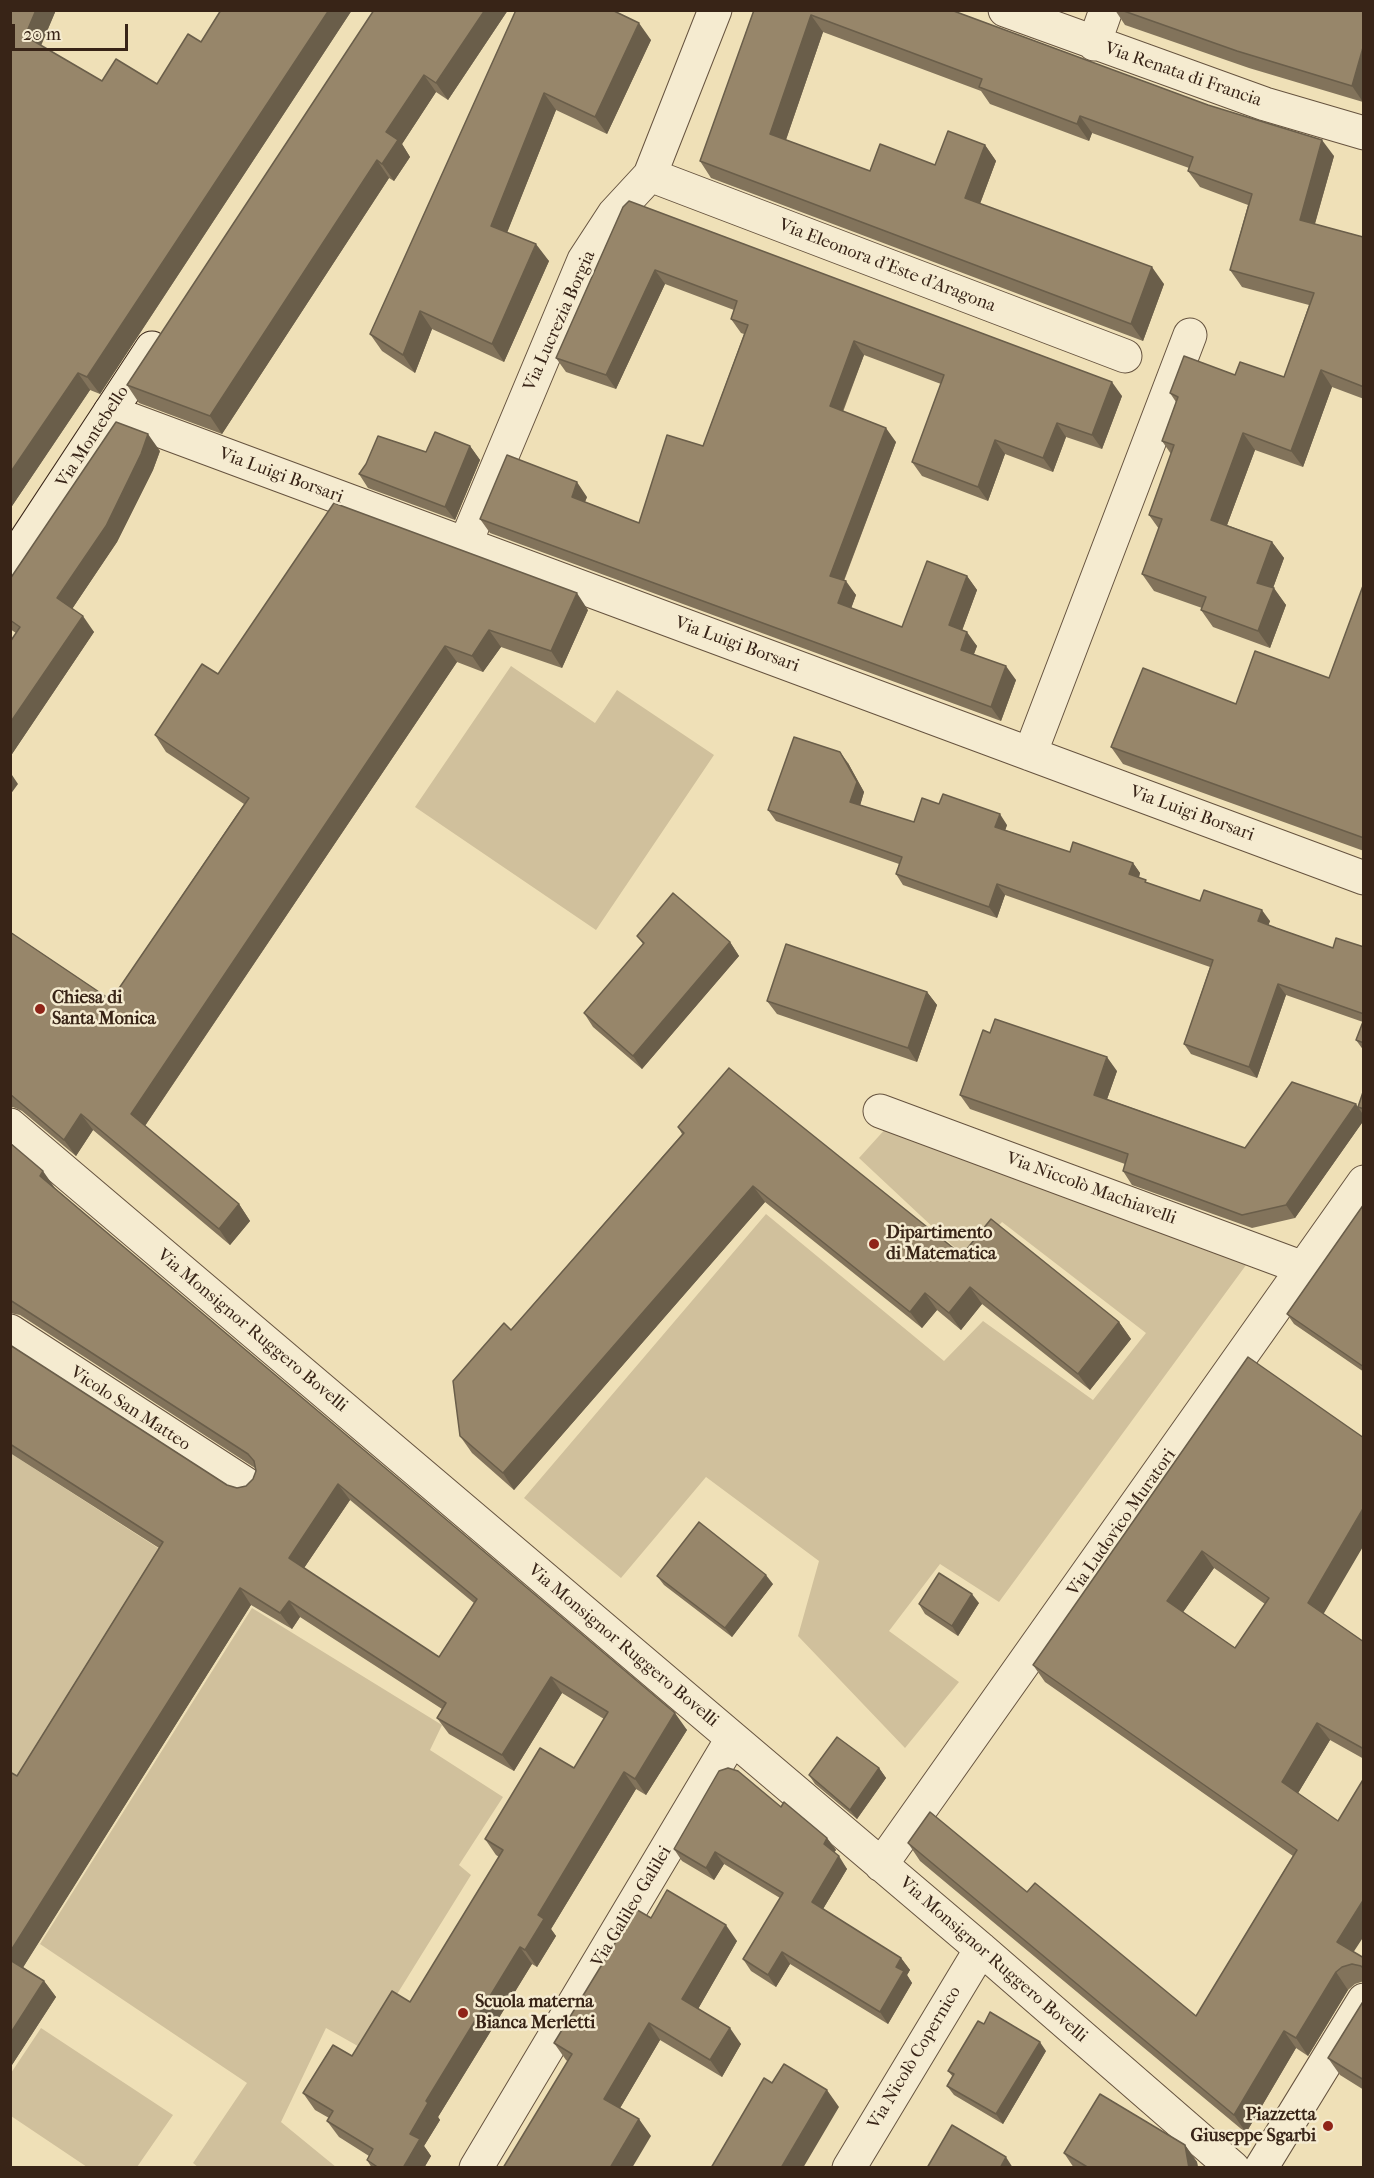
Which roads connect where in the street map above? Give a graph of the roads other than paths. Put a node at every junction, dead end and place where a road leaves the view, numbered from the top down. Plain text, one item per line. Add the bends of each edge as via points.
1 (715, 10) edge
2 (1005, 10) edge
3 (1106, 10) edge
4 (1094, 44) junction
5 (1364, 134) edge
6 (650, 175) junction
7 (168, 324) edge
8 (1190, 335) dead end
9 (1125, 357) edge
10 (110, 412) junction
11 (465, 544) junction
12 (10, 564) edge
13 (1030, 754) junction
14 (1364, 878) edge
15 (880, 1111) dead end
16 (13, 1134) edge
17 (1364, 1182) edge
18 (1303, 1268) junction
19 (10, 1331) edge
20 (249, 1486) edge
21 (732, 1739) junction
22 (881, 1865) junction
23 (981, 1949) junction
24 (1364, 2000) edge
25 (1267, 2165) edge
26 (476, 2168) edge
27 (849, 2168) edge
28 (1233, 2168) edge

1 - 6 street, Via Lucrezia Borgia
2 - 4 street, Via Renata di Francia
3 - 4 street
4 - 5 street, Via Renata di Francia via 1265,105
6 - 9 street, Via Eleonora d'Este d'Aragona
6 - 11 street, Via Lucrezia Borgia via 614,214 584,260
7 - 10 street, Via Montebello
8 - 13 street
10 - 11 street, Via Luigi Borsari
10 - 12 street, Via Montebello
11 - 13 street, Via Luigi Borsari
13 - 14 street, Via Luigi Borsari
15 - 18 street, Via Niccolò Machiavelli
16 - 21 street, Via Monsignor Ruggero Bovelli
17 - 18 street, Via Ludovico Muratori
18 - 22 street, Via Ludovico Muratori
19 - 20 street, Vicolo San Matteo
21 - 22 street, Via Monsignor Ruggero Bovelli
21 - 26 street, Via Galileo Galilei
22 - 23 street, Via Monsignor Ruggero Bovelli
23 - 27 street, Via Nicolò Copernico
23 - 28 street, Via Monsignor Ruggero Bovelli
24 - 25 street

